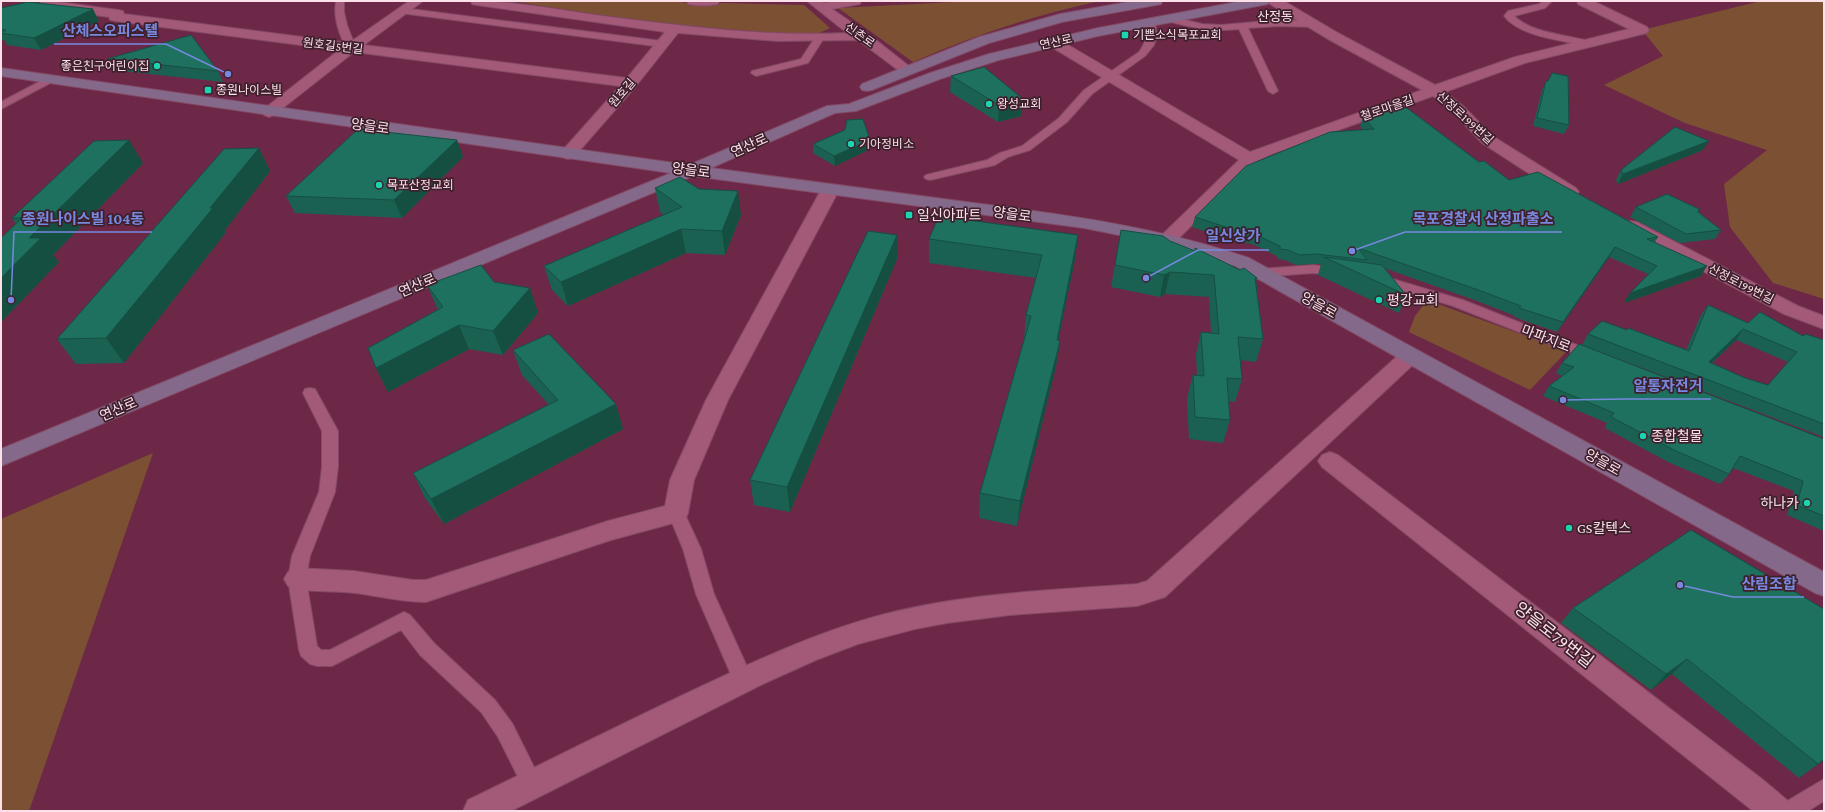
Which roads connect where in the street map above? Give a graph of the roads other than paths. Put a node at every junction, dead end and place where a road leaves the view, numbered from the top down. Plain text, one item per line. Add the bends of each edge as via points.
1 (46, 1) edge
2 (340, 1) edge
3 (416, 1) edge
4 (477, 1) edge
5 (693, 1) edge
6 (713, 1) edge
7 (855, 1) edge
8 (1156, 1) edge
9 (1263, 1) edge
10 (1275, 1) edge
11 (1548, 1) edge
12 (1583, 1) edge
13 (817, 4) edge
14 (403, 11) junction
15 (1170, 19) junction
16 (1150, 22) junction
17 (1313, 24) junction
18 (1242, 26) junction
19 (674, 29) junction
20 (862, 36) junction
21 (819, 38) junction
22 (1053, 42) junction
23 (1586, 43) junction
24 (662, 44) junction
25 (351, 48) junction
26 (907, 70) junction
27 (1, 72) edge
28 (756, 73) dead end
29 (1111, 76) junction
30 (50, 79) junction
31 (631, 83) junction
32 (1273, 91) dead end
33 (1435, 91) junction
34 (1, 106) edge
35 (832, 108) junction
36 (269, 112) junction
37 (568, 154) junction
38 (1249, 159) junction
39 (692, 170) junction
40 (930, 177) dead end
41 (830, 190) junction
42 (1585, 200) edge
43 (1619, 219) edge
44 (1168, 239) junction
45 (1260, 272) junction
46 (1824, 323) edge
47 (1410, 356) junction
48 (1607, 362) edge
49 (310, 393) dead end
50 (1, 458) edge
51 (1330, 461) dead end
52 (676, 512) junction
53 (297, 579) junction
54 (1824, 585) edge
55 (743, 680) junction
56 (532, 784) junction
57 (1824, 789) edge
58 (479, 811) edge
59 (1776, 811) edge
60 (1789, 811) edge

1 - 25 street, 원호길5번길 via 47,5 118,14 115,17
2 - 25 lane via 339,12 345,37
3 - 14 street
4 - 19 street via 603,21
5 - 6 street
7 - 13 street
8 - 26 street, 연산로 via 1060,18 984,40
9 - 15 street, 연산로
10 - 17 street, 산정로199번길
11 - 23 lane via 1542,6 1512,13 1509,16 1519,23 1553,37
12 - 23 street, 철로마을길 via 1642,30
13 - 20 street, 신촌로
14 - 24 lane
14 - 25 street
15 - 16 street, 연산로
15 - 18 lane via 1202,27
16 - 22 street, 연산로
16 - 29 lane via 1152,36 1149,45 1142,54
17 - 18 lane
17 - 33 street, 산정로199번길
18 - 32 lane
19 - 21 street
19 - 24 street, 원호길
20 - 21 street
20 - 26 street, 신촌로
21 - 28 lane via 805,61
22 - 29 street
22 - 35 street, 연산로 via 935,76 851,108
23 - 33 street, 철로마을길 via 1520,60
24 - 31 street, 원호길
25 - 31 street, 원호길5번길
25 - 36 street
26 - 35 street, 연산로 via 838,99
27 - 30 street, 양을로
29 - 38 street
29 - 40 lane via 1088,92 1064,120 1026,148 1004,155 991,164
30 - 34 lane
30 - 36 street, 양을로
31 - 37 street, 원호길
33 - 38 street, 철로마을길
33 - 42 street, 산정로199번길 via 1458,109 1488,140
35 - 39 street, 연산로
36 - 37 street, 양을로
37 - 39 street, 양을로
38 - 44 street, 철로마을길
39 - 41 street, 양을로
39 - 50 street, 연산로
41 - 44 street, 양을로 via 1084,223
41 - 52 street via 717,400 682,480
43 - 46 street, 산정로199번길 via 1792,310
44 - 45 street, 양을로 via 1215,252
45 - 47 street, 양을로
45 - 48 lane, 마파지로 via 1313,269 1360,274 1405,285
47 - 54 street, 양을로
47 - 55 street via 1156,588 1137,595 954,611 919,617 834,640
49 - 53 lane via 330,431 330,467 327,492 301,556
51 - 59 street, 양을로79번길
52 - 53 street via 608,531 426,591 354,582
52 - 55 lane via 692,549 705,594
53 - 56 lane via 308,650 317,658 332,658 404,620 427,649 488,706 505,730
55 - 56 street
56 - 58 street
57 - 60 lane

